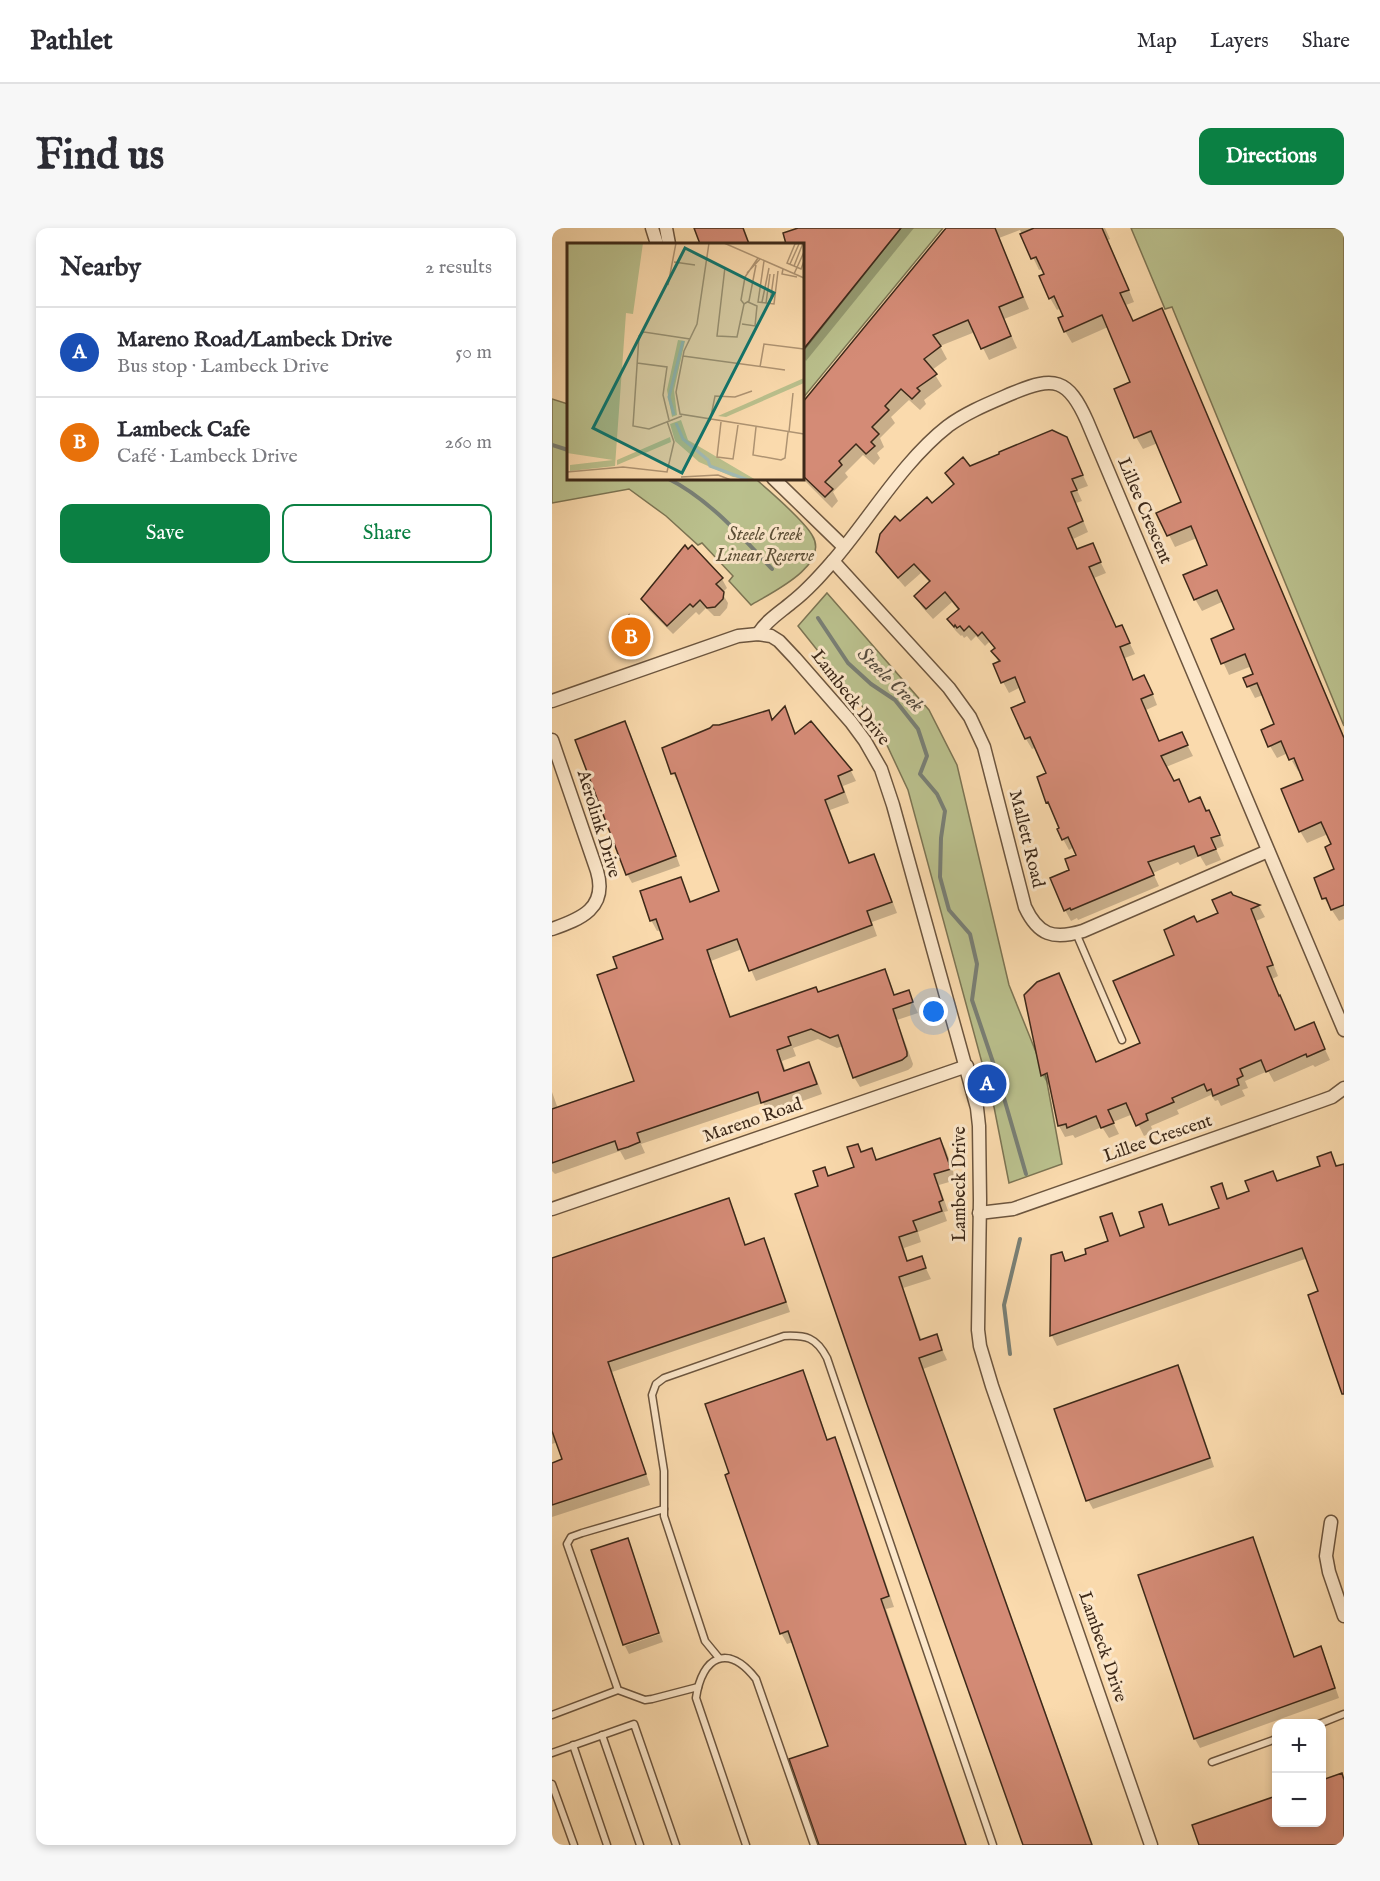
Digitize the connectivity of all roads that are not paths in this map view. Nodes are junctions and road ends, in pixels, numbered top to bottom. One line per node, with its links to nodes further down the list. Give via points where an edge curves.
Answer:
1 (652, 228): 3 (street)
2 (666, 228): 4 (street)
3 (657, 243)
4 (669, 243)
5 (775, 480): 6 (street)
6 (844, 547): 7 (street, Lillee Crescent); 11 (street, Lillee Crescent, via 920,452 948,426 979,407 1036,384 1061,385 1069,390 1087,421)
7 (833, 561): 8 (street, Lillee Crescent, via 793,603 766,622); 13 (street, Mallett Road, via 949,688 976,727 1024,907 1031,920 1054,936)
8 (758, 634): 9 (street, via 738,636); 16 (street, Lambeck Drive, via 779,641 795,658 851,722 881,769)
9 (552, 701)
10 (552, 740): 12 (street, Aerolink Drive, via 600,888 587,914)
11 (1268, 851): 13 (street, Mallett Road); 14 (street, Lillee Crescent)
12 (552, 929)
13 (1076, 933): 15 (lane)
14 (1344, 1030)
15 (1122, 1040)
16 (967, 1066): 18 (street, Mareno Road); 19 (street, Lambeck Drive, via 980,1126)
17 (1344, 1088): 19 (street, Lillee Crescent, via 1321,1101 1013,1209)
18 (552, 1209)
19 (979, 1213): 42 (street, Lambeck Drive, via 980,1346)
20 (664, 1509): 23 (lane, via 705,1641); 25 (lane, via 571,1537 567,1545); 41 (lane, via 664,1471 652,1395 656,1384 784,1336 802,1335 822,1348)
21 (1331, 1522): 22 (street, via 1326,1556)
22 (1344, 1616)
23 (719, 1658): 24 (lane, via 711,1662); 40 (lane, via 731,1658 748,1668 756,1679)
24 (698, 1687): 25 (lane, via 645,1700); 39 (lane, via 696,1698 701,1716)
25 (618, 1690): 27 (lane)
26 (1344, 1714): 28 (lane)
27 (552, 1715)
28 (1326, 1721)
29 (602, 1736): 31 (lane); 37 (lane); 38 (lane, via 634,1724)
30 (1272, 1740): 33 (lane)
31 (573, 1745): 32 (lane); 36 (lane)
32 (552, 1753)
33 (1212, 1762)
34 (552, 1784): 35 (lane)
35 (574, 1845)
36 (607, 1845)
37 (640, 1845)
38 (676, 1845)
39 (746, 1845)
40 (814, 1845)
41 (993, 1845)
42 (1151, 1845)

